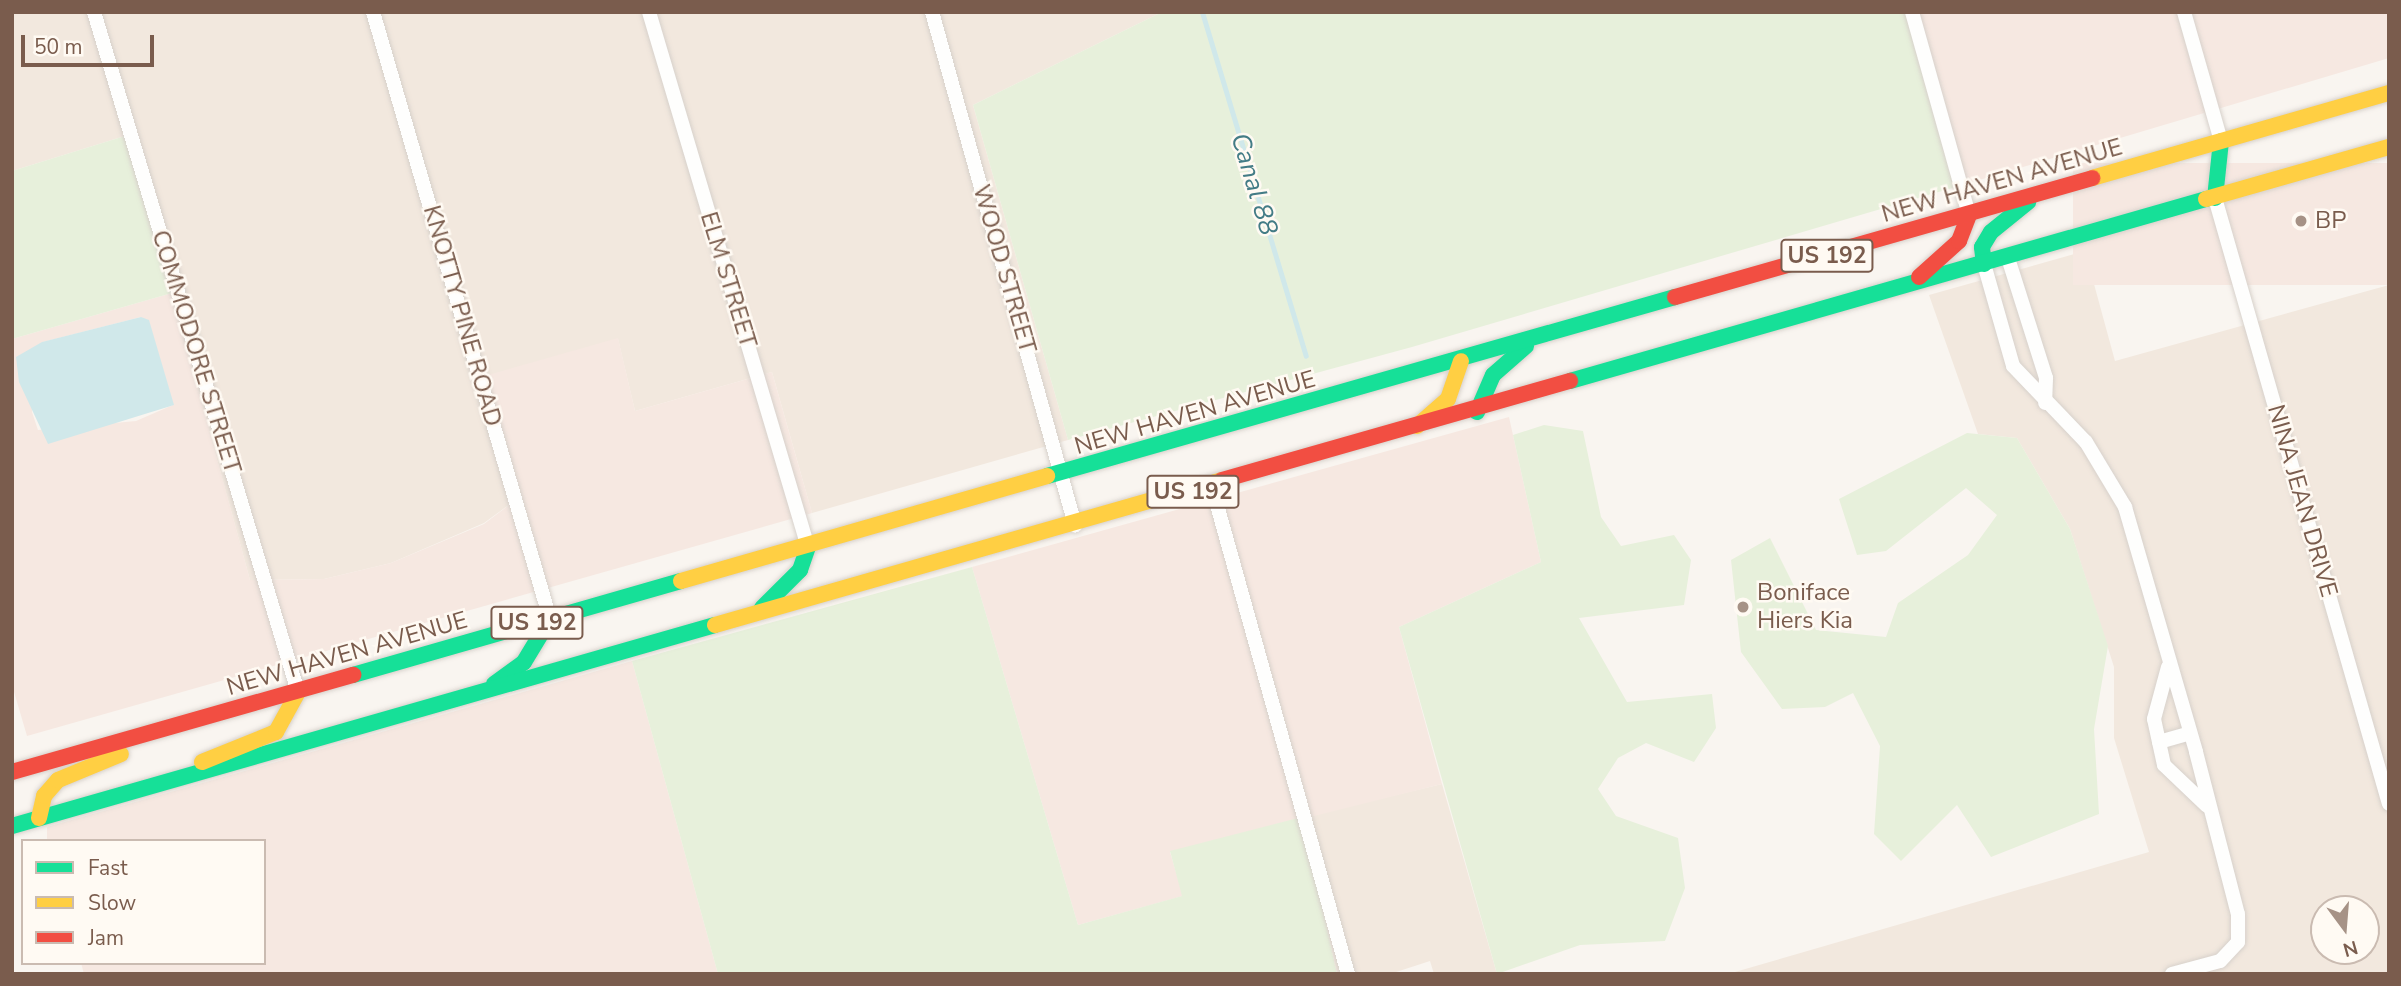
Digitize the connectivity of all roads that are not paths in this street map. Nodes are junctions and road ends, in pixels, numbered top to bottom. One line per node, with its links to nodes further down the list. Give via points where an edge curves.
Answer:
1 (94, 12): 28 (street, COMMODORE STREET)
2 (373, 12): 26 (street, KNOTTY PINE ROAD)
3 (649, 12): 24 (street, ELM STREET)
4 (932, 12): 21 (street, WOOD STREET)
5 (1912, 12): 12 (street)
6 (2184, 12): 8 (street)
7 (2389, 93): 8 (main road, NEW HAVEN AVENUE / US 192)
8 (2221, 141): 10 (main road, NEW HAVEN AVENUE / US 192); 11 (main road)
9 (2389, 147): 11 (main road, US 192)
10 (2036, 196): 12 (main road, NEW HAVEN AVENUE / US 192); 14 (main road, via 1991,232 1982,247)
11 (2215, 198): 13 (main road, US 192); 35 (street, NINA JEAN DRIVE)
12 (1969, 215): 15 (main road, via 1945,257); 16 (main road, NEW HAVEN AVENUE / US 192)
13 (2008, 258): 14 (main road, US 192); 18 (street, via 2046,378)
14 (1984, 264): 15 (main road, US 192); 18 (street, via 2013,366)
15 (1908, 286): 19 (main road, US 192)
16 (1531, 342): 17 (main road, NEW HAVEN AVENUE / US 192); 19 (main road, via 1493,375)
17 (1461, 361): 20 (main road, via 1460,379 1448,399); 21 (main road, NEW HAVEN AVENUE / US 192)
18 (2045, 402): 27 (street, via 2087,442 2125,508)
19 (1477, 412): 20 (main road, US 192)
20 (1412, 430): 22 (main road, US 192)
21 (1062, 475): 23 (street, WOOD STREET); 24 (main road, NEW HAVEN AVENUE / US 192)
22 (1212, 487): 23 (main road, US 192); 39 (street)
23 (1075, 525): 25 (main road, US 192)
24 (808, 547): 25 (main road, via 785,590); 26 (main road, NEW HAVEN AVENUE / US 192)
25 (751, 617): 29 (main road, US 192)
26 (550, 620): 28 (main road, NEW HAVEN AVENUE / US 192); 29 (main road, via 524,662)
27 (2169, 666): 31 (street); 32 (street, via 2154,719)
28 (298, 692): 30 (main road, NEW HAVEN AVENUE / US 192); 34 (main road, via 275,732 212,755)
29 (480, 694): 34 (main road, US 192)
30 (208, 717): 33 (main road, NEW HAVEN AVENUE / US 192); 37 (main road, via 58,780 44,796)
31 (2190, 733): 32 (street); 36 (street)
32 (2159, 742): 36 (street, via 2164,765)
33 (12, 772)
34 (183, 777): 37 (main road, US 192)
35 (2389, 804)
36 (2207, 806): 40 (street, via 2238,914 2238,942 2220,961)
37 (39, 818): 38 (main road, US 192)
38 (12, 826)
39 (1348, 974)
40 (2172, 974)

